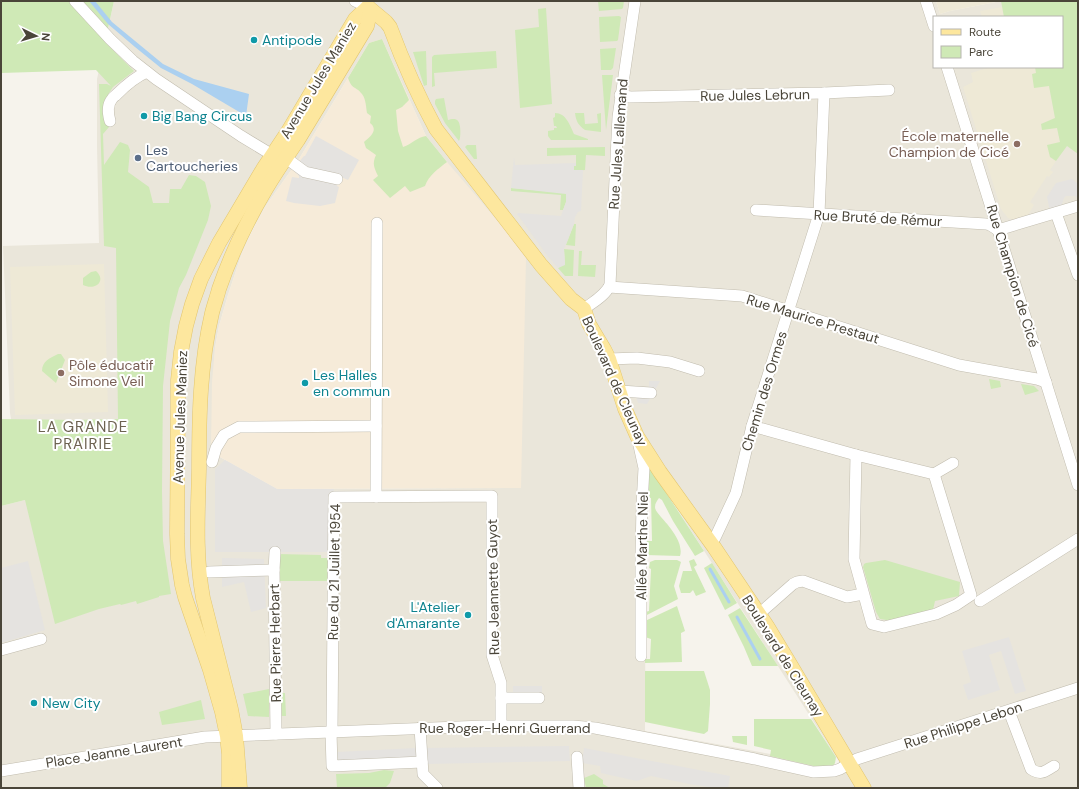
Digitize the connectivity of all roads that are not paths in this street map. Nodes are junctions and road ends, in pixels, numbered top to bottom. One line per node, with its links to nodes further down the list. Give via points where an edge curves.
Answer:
1 (75, 1): 7 (street, via 110,39)
2 (634, 1): 10 (street, Rue Jules Lallemand)
3 (926, 1): 5 (street)
4 (364, 3): 12 (main road, Avenue Jules Maniez, via 287,134); 22 (main road, Boulevard de Cleunay, via 390,27 436,129 541,265 571,299)
5 (933, 23)
6 (947, 68): 19 (street, Rue Champion de Cicé)
7 (147, 72): 11 (street, via 132,80 111,100 108,114); 12 (street, via 241,136)
8 (889, 90): 9 (street, Rue Jules Lebrun)
9 (824, 93): 10 (street, Rue Jules Lebrun, via 630,97); 17 (street, Chemin des Ormes)
10 (620, 95): 21 (street, Rue Jules Lallemand)
11 (110, 121)
12 (280, 158): 13 (street, via 304,172); 32 (main road, Avenue Jules Maniez, via 227,266 212,311 201,383); 58 (main road, Avenue Jules Maniez, via 263,169 201,279 186,326 179,366 179,566 185,597)
13 (337, 179)
14 (1078, 206): 16 (street)
15 (756, 210): 17 (street, Rue Bruté de Rémur)
16 (1056, 213): 19 (street); 20 (street)
17 (819, 214): 19 (street, Rue Bruté de Rémur, via 986,224); 23 (street, Chemin des Ormes)
18 (377, 223): 29 (street)
19 (998, 230): 26 (street, Rue Champion de Cicé)
20 (1078, 275)
21 (609, 287): 22 (street, via 598,299); 23 (street, Rue Maurice Prestaut, via 742,296)
22 (584, 308): 24 (main road, Boulevard de Cleunay, via 589,324)
23 (788, 311): 26 (street, Rue Maurice Prestaut, via 959,365); 30 (street, Chemin des Ormes)
24 (609, 359): 25 (street, via 637,358 670,362); 27 (main road, Boulevard de Cleunay)
25 (699, 371)
26 (1046, 382): 36 (street, Rue Champion de Cicé)
27 (620, 391): 28 (street); 31 (main road, Boulevard de Cleunay)
28 (651, 393)
29 (376, 426): 32 (street, via 239,427 224,435 216,448); 37 (street)
30 (752, 426): 33 (street); 40 (street, Chemin des Ormes, via 736,492)
31 (637, 436): 40 (main road, Boulevard de Cleunay); 49 (street, Allée Marthe Niel, via 644,468)
32 (207, 455): 58 (main road, Avenue Jules Maniez, via 198,546 200,580 231,710)
33 (856, 455): 35 (street); 44 (street, via 854,559)
34 (953, 463): 35 (street)
35 (934, 474): 44 (street, via 971,595 936,614 884,627 872,624)
36 (1078, 485)
37 (376, 496): 38 (street, Rue du 21 Juillet 1954); 56 (street, Rue du 21 Juillet 1954, via 334,497)
38 (492, 496): 51 (street, Rue Jeannette Guyot, via 492,655 501,683)
39 (1078, 539): 45 (street)
40 (710, 542): 46 (main road, Boulevard de Cleunay)
41 (275, 552): 42 (street, Rue Pierre Herbart)
42 (274, 570): 43 (street); 57 (street, Rue Pierre Herbart)
43 (209, 572)
44 (864, 594): 46 (street, via 847,597 803,581 797,582)
45 (980, 601)
46 (759, 614): 61 (main road, Boulevard de Cleunay)
47 (41, 639): 48 (street)
48 (1, 650)
49 (641, 656)
50 (1078, 688): 53 (street, Rue Philippe Lebon)
51 (501, 698): 52 (street); 54 (street, Rue Jeannette Guyot)
52 (539, 698)
53 (1009, 711): 61 (street, Rue Philippe Lebon, via 857,759); 62 (street, via 1031,769 1042,773)
54 (501, 726): 55 (street, Rue Roger-Henri Guerrand); 61 (street, Rue Roger-Henri Guerrand, via 595,728 813,772 840,770)
55 (420, 728): 56 (street, Rue Roger-Henri Guerrand); 60 (street)
56 (332, 732): 57 (street, Rue Roger-Henri Guerrand); 60 (street, via 332,766)
57 (276, 734): 58 (street, Rue Roger-Henri Guerrand)
58 (231, 736): 63 (street, Place Jeanne Laurent, via 205,737); 64 (main road, Avenue Jules Maniez); 65 (main road, Avenue Jules Maniez)
59 (577, 757): 67 (street)
60 (422, 762): 66 (street, via 423,774)
61 (849, 764): 68 (main road, Boulevard de Cleunay)
62 (1054, 766)
63 (1, 771)
64 (229, 788)
65 (240, 788)
66 (437, 788)
67 (579, 788)
68 (864, 788)

